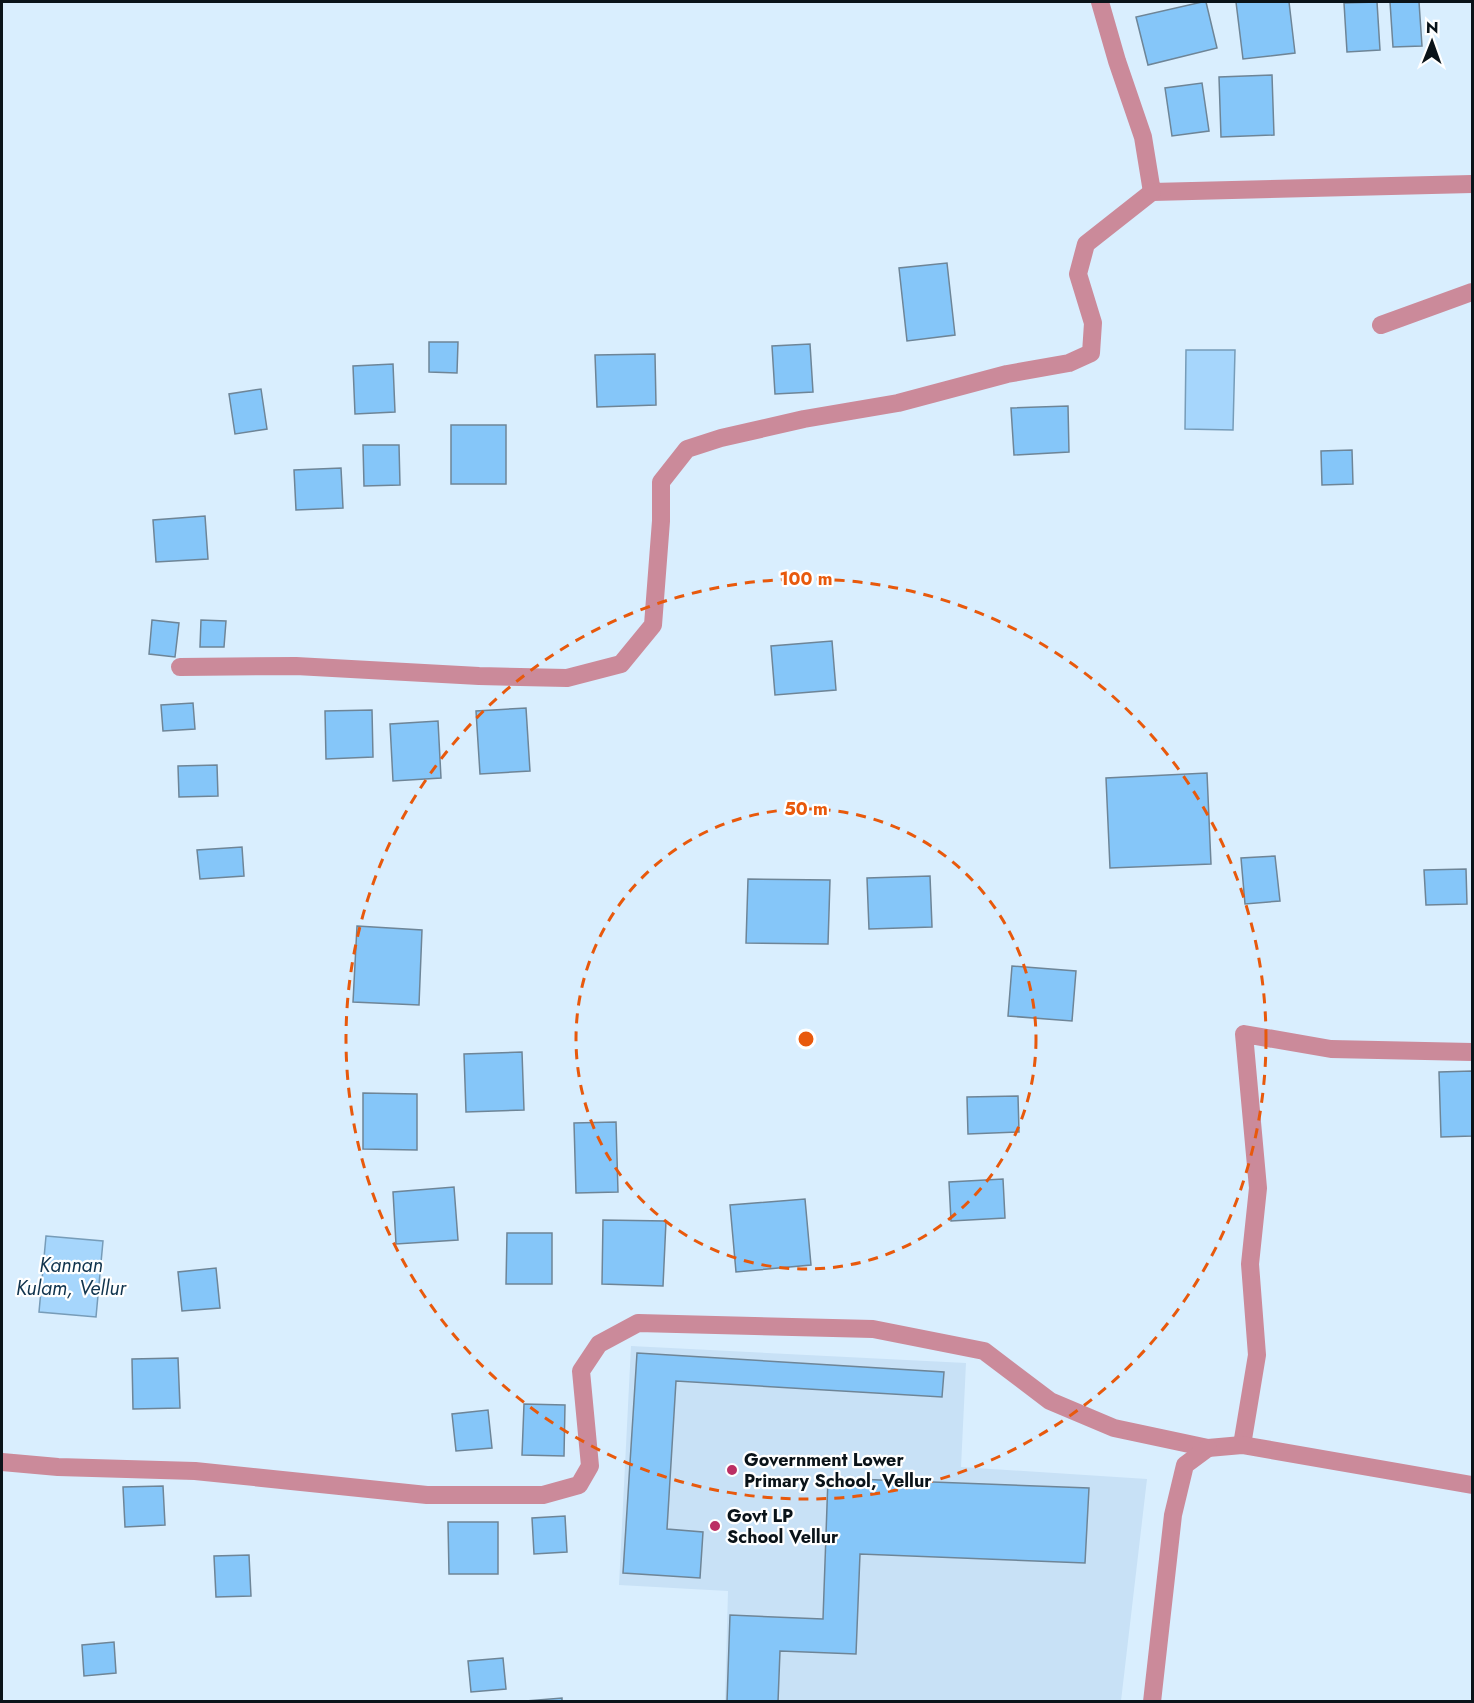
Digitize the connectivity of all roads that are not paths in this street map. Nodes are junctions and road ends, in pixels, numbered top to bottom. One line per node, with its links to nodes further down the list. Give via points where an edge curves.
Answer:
1 (1100, 2): 3 (street, via 1143,137)
2 (1473, 184): 3 (street)
3 (1152, 192): 6 (street, via 1086,244 1078,274 1093,323 1091,353 1069,363 1007,374 898,403 804,419 687,449 661,482 653,625 621,664 567,678 296,666)
4 (1473, 292): 5 (street)
5 (1381, 325)
6 (180, 667)
7 (1473, 1052): 8 (street, via 1331,1049 1244,1035 1257,1188 1250,1264 1257,1355)
8 (1242, 1445): 9 (street); 11 (street)
9 (1208, 1448): 10 (street, via 1114,1428 1050,1401 984,1351 873,1329 638,1323 599,1344 581,1371 590,1466 579,1485 543,1495 427,1495 195,1471); 12 (street, via 1185,1465 1173,1515)
10 (2, 1462)
11 (1473, 1485)
12 (1152, 1701)

